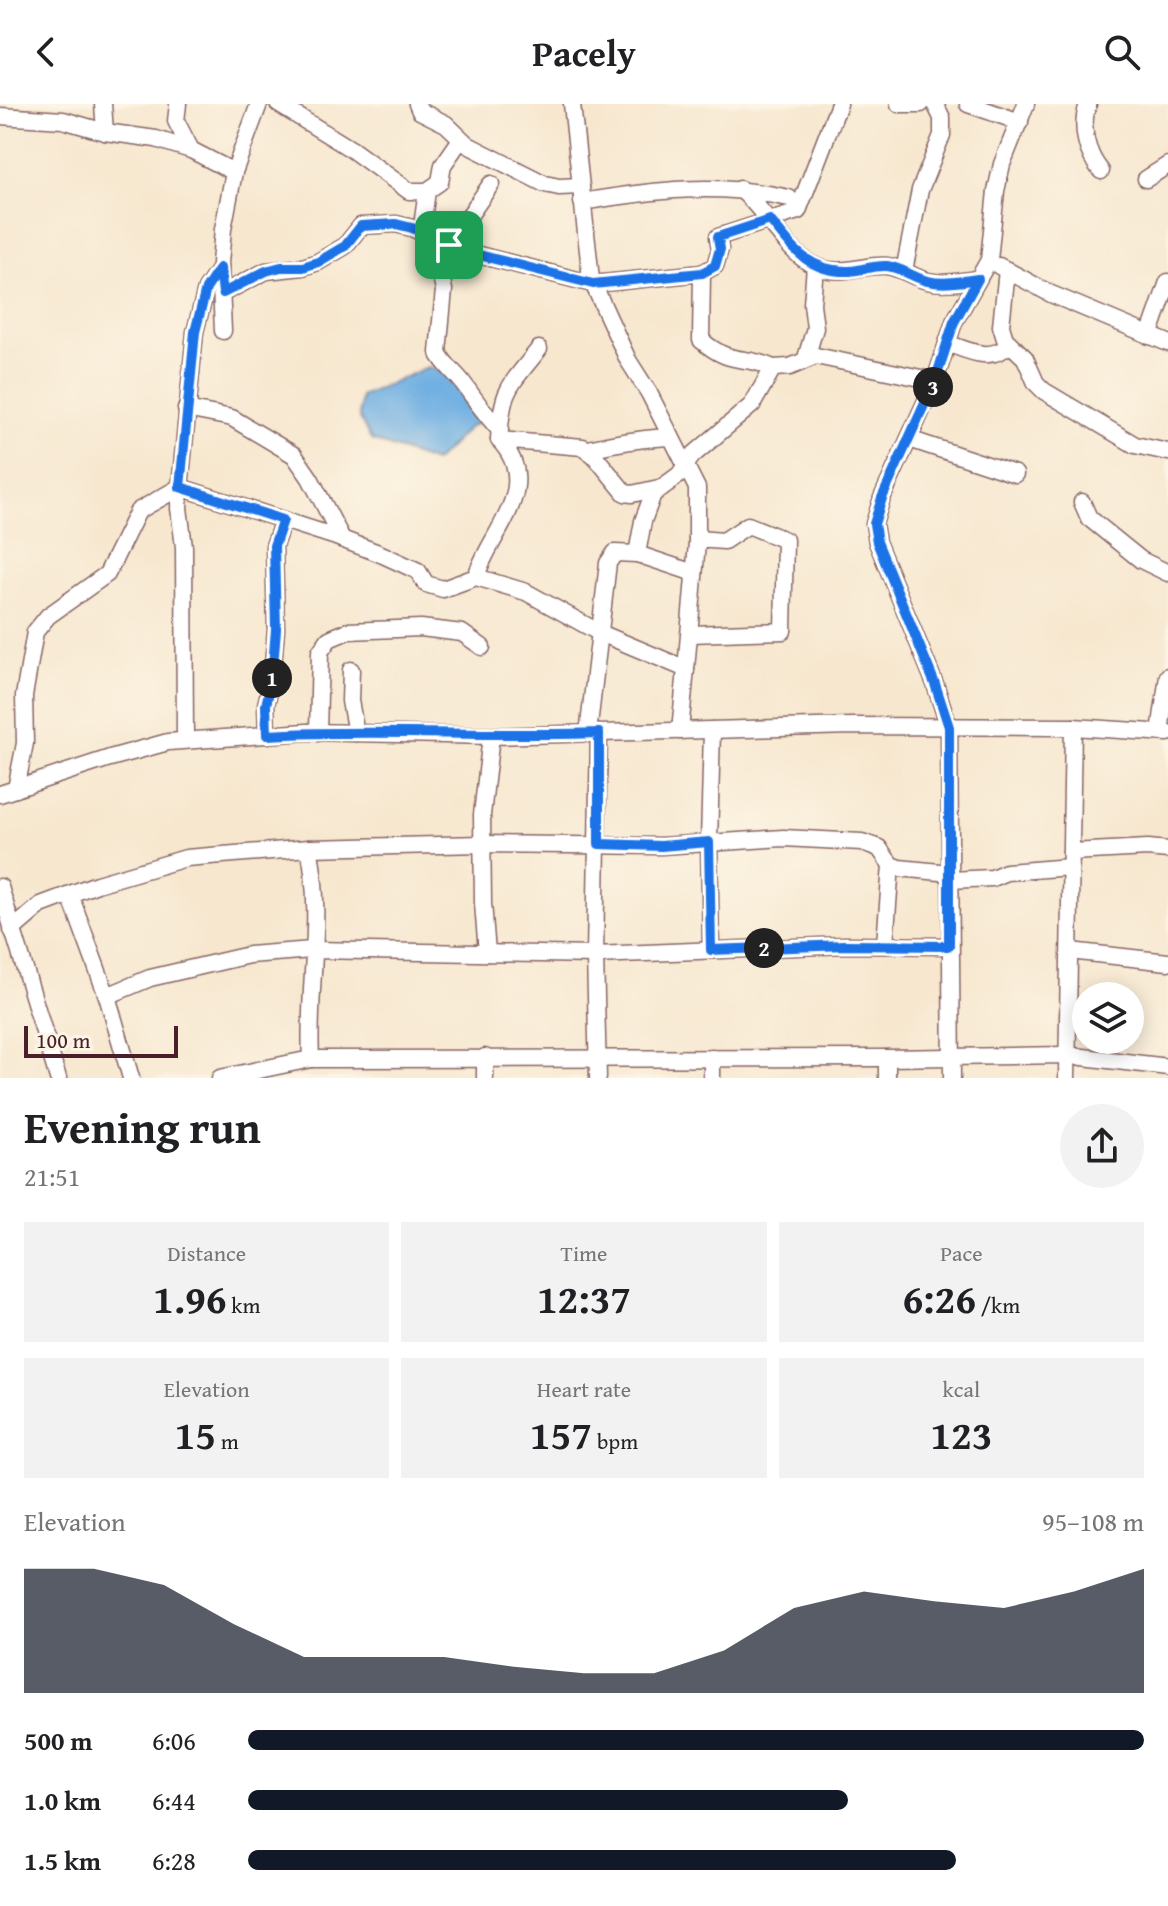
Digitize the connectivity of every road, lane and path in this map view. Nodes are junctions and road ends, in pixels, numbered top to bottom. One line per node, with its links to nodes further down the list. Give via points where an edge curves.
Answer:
1 (103, 104): 16 (street)
2 (259, 104): 22 (street)
3 (278, 104): 26 (street, via 409,191)
4 (417, 104): 18 (street)
5 (572, 104): 27 (street)
6 (839, 104): 29 (street, via 798,211)
7 (899, 104): 8 (street)
8 (921, 104)
9 (935, 104): 36 (street, via 942,135 920,190)
10 (968, 104): 15 (street)
11 (1026, 104): 15 (street)
12 (1088, 104): 21 (street, via 1088,148)
13 (177, 112): 17 (street); 19 (street)
14 (0, 116): 16 (street, via 63,120)
15 (1020, 122): 32 (street, via 1002,164)
16 (105, 132): 17 (street)
17 (156, 139): 19 (street)
18 (461, 139): 26 (street, via 443,165 440,182); 27 (street, via 545,184)
19 (191, 150): 22 (street)
20 (1168, 165): 23 (street)
21 (1101, 171)
22 (234, 172): 34 (street)
23 (1146, 179)
24 (491, 184): 31 (street)
25 (740, 189): 27 (street); 28 (street); 29 (street)
26 (427, 191): 30 (street)
27 (581, 194): 40 (street)
28 (789, 198)
29 (770, 220): 33 (street); 37 (street, via 718,237 715,266)
30 (424, 235): 31 (street); 41 (street, via 396,224 361,226 345,246 318,262 266,271); 52 (street, via 435,249 444,290 438,352)
31 (449, 245): 40 (street)
32 (989, 260): 35 (street); 38 (street)
33 (815, 266): 36 (street); 48 (street, via 815,328)
34 (220, 268): 41 (street); 51 (street, via 206,289 195,332)
35 (1007, 270): 43 (street); 46 (street, via 1001,326)
36 (904, 271): 38 (street, via 929,282)
37 (702, 273): 40 (street); 49 (street, via 701,340 731,360)
38 (978, 279): 44 (street)
39 (1168, 282): 43 (street)
40 (593, 284): 53 (street)
41 (223, 293): 42 (street)
42 (223, 331)
43 (1149, 336): 45 (street)
44 (947, 343): 46 (street, via 993,355); 50 (street)
45 (1168, 343)
46 (1010, 344): 56 (street, via 1044,391 1135,445)
47 (539, 349): 52 (street, via 507,388)
48 (806, 358): 49 (street); 50 (street)
49 (773, 368): 57 (street, via 752,405)
50 (935, 381): 54 (street)
51 (186, 409): 59 (street); 63 (street, via 232,418 294,455)
52 (500, 435): 55 (street); 68 (street, via 516,478 515,492)
53 (671, 437): 55 (street); 57 (street)
54 (909, 439): 58 (street); 75 (street, via 874,524)
55 (588, 449): 60 (street, via 625,493)
56 (1168, 452)
57 (685, 465): 60 (street); 64 (street, via 697,488)
58 (1015, 474)
59 (180, 487): 62 (street); 85 (street); 86 (street, via 138,511 107,574 48,616 35,632 24,696 25,743)
60 (660, 488): 65 (street, via 647,506)
61 (1082, 502): 67 (street, via 1089,518 1141,560)
62 (283, 520): 63 (street); 83 (street, via 274,546 276,629)
63 (342, 539): 68 (street, via 418,571 426,584 443,589)
64 (697, 539): 66 (street); 70 (street, via 724,541 748,525 785,540 783,631)
65 (637, 554): 66 (street); 69 (street, via 615,553 608,563)
66 (694, 573): 70 (street)
67 (1168, 573)
68 (476, 577): 69 (street, via 526,592)
69 (598, 632): 72 (street); 81 (street)
70 (690, 634): 72 (street)
71 (482, 647): 79 (street, via 462,633 421,628 348,631 329,639 320,652)
72 (686, 669): 78 (street)
73 (351, 670): 80 (street)
74 (1168, 676): 82 (street)
75 (949, 727): 76 (street); 77 (street); 94 (street)
76 (1073, 727): 82 (street); 92 (street)
77 (712, 730): 78 (street); 87 (street)
78 (680, 731): 81 (street)
79 (318, 733): 80 (street); 83 (street)
80 (356, 733): 84 (street)
81 (593, 733): 84 (street); 89 (street)
82 (1164, 733)
83 (267, 735): 85 (street)
84 (491, 736): 88 (street)
85 (185, 739): 86 (street)
86 (8, 792)
87 (709, 842): 89 (street); 93 (street, via 862,842 879,848); 101 (street)
88 (483, 844): 89 (street); 90 (street); 103 (street)
89 (599, 844): 104 (street)
90 (309, 848): 96 (street, via 186,858); 100 (street, via 315,877)
91 (1168, 850): 92 (street, via 1126,849)
92 (1070, 860): 94 (street, via 992,878); 102 (street)
93 (891, 865): 94 (street); 98 (street)
94 (950, 876): 99 (street)
95 (0, 887): 97 (street)
96 (70, 895): 97 (street, via 41,905); 106 (street)
97 (12, 930): 115 (street)
98 (885, 944): 99 (street); 101 (street)
99 (949, 946): 110 (street)
100 (312, 950): 103 (street); 106 (street, via 234,958 150,978); 113 (street)
101 (711, 950): 104 (street)
102 (1070, 951): 105 (street); 107 (street)
103 (487, 953): 104 (street)
104 (595, 955): 109 (street)
105 (1168, 962)
106 (107, 996): 116 (street)
107 (1066, 1055): 110 (street); 114 (street); 123 (street)
108 (485, 1057): 109 (street); 113 (street); 118 (street)
109 (598, 1057): 111 (street); 119 (street)
110 (952, 1057): 112 (street); 122 (street)
111 (712, 1058): 112 (street); 120 (street)
112 (887, 1058): 121 (street)
113 (311, 1059): 117 (street)
114 (1168, 1067)
115 (58, 1078)
116 (131, 1078)
117 (220, 1078)
118 (485, 1078)
119 (598, 1078)
120 (712, 1078)
121 (887, 1078)
122 (952, 1078)
123 (1067, 1078)

